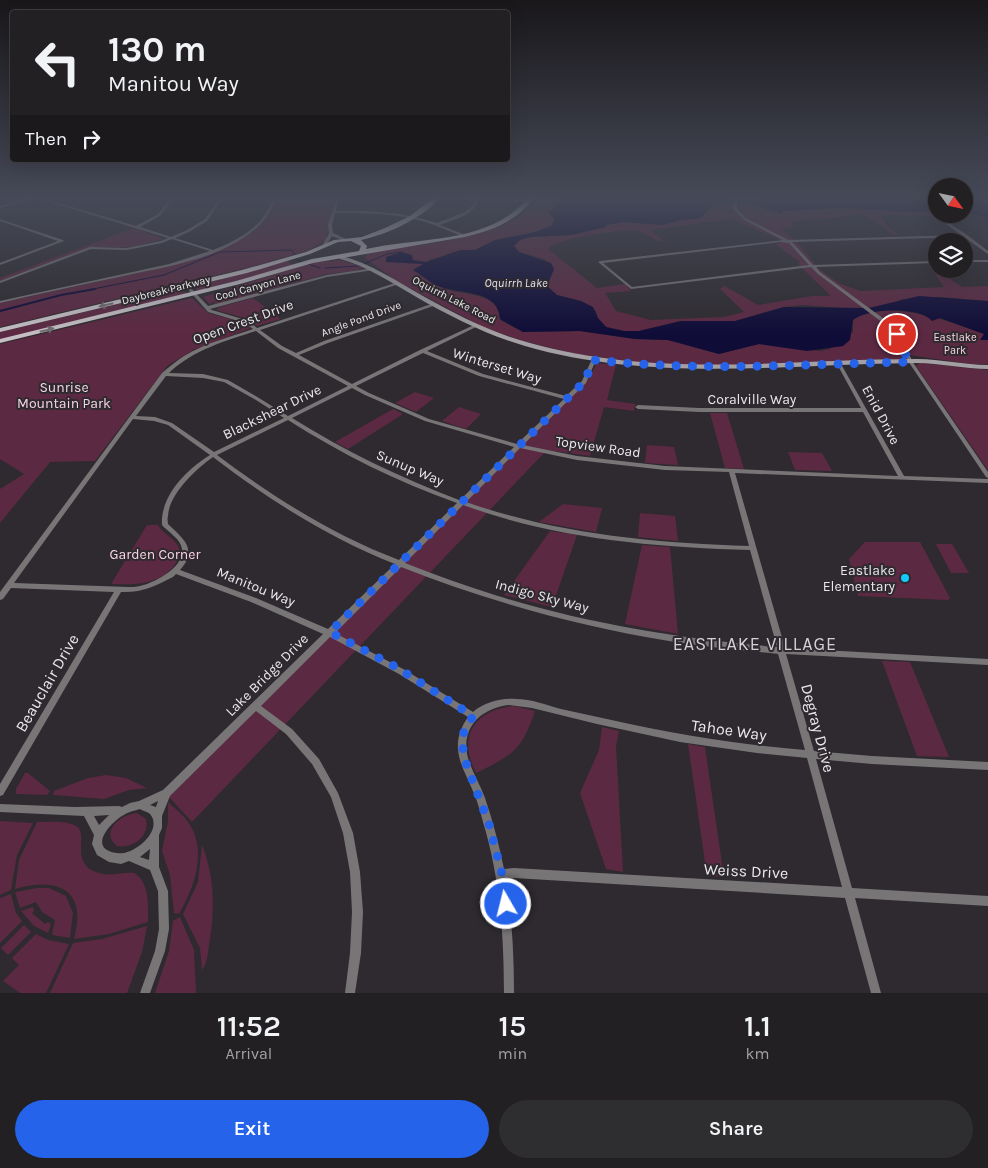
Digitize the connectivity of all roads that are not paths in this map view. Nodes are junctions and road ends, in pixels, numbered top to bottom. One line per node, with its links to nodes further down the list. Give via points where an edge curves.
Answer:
1 (58, 242): 21 (street)
2 (155, 242): 24 (street, via 133,248 89,249)
3 (185, 242): 13 (street)
4 (228, 242): 13 (street)
5 (325, 242): 12 (street)
6 (337, 242): 12 (main road, Daybreak Parkway)
7 (359, 242): 14 (main road, via 364,248)
8 (431, 242): 14 (main road)
9 (776, 242): 22 (street, via 600,262 631,288)
10 (789, 242): 22 (street)
11 (974, 242): 15 (street)
12 (322, 246): 16 (main road, via 321,254); 26 (main road, Daybreak Parkway, via 286,260)
13 (211, 250): 28 (street, via 162,266)
14 (361, 252): 16 (main road, Daybreak Parkway); 19 (street)
15 (988, 253)
16 (339, 258): 19 (street, Oquirrh Lake Road); 27 (main road, Daybreak Parkway, via 318,259)
17 (973, 261): 18 (street)
18 (988, 261)
19 (362, 262): 23 (street, Oquirrh Lake Road)
20 (928, 262): 22 (street)
21 (0, 264)
22 (811, 266): 38 (street, via 888,322)
23 (372, 268): 25 (street, Oquirrh Lake Road); 30 (street, Cool Canyon Lane, via 327,276)
24 (0, 282)
25 (398, 284): 29 (street, Oquirrh Lake Road); 32 (street, Open Crest Drive)
26 (187, 286): 27 (street, Topview Road); 33 (main road, Daybreak Parkway, one-way to 33)
27 (194, 295): 30 (street, Topview Road); 34 (main road, Daybreak Parkway, one-way to 27)
28 (0, 302)
29 (434, 304): 31 (street, Oquirrh Lake Road); 36 (street, Angle Pond Drive)
30 (207, 308): 32 (street, Topview Road, via 244,320)
31 (474, 326): 35 (street, Blackshear Drive); 37 (street, Oquirrh Lake Road, via 529,346)
32 (257, 329): 36 (street, Topview Road); 41 (street, Open Crest Drive, via 202,348)
33 (0, 330)
34 (0, 341)
35 (422, 351): 42 (street, Blackshear Drive); 43 (street, Winterset Way, via 489,378)
36 (296, 355): 42 (street, Topview Road)
37 (594, 360): 39 (street, Oquirrh Lake Road, via 688,368); 43 (street, Lake Bridge Drive, via 584,382)
38 (910, 362): 39 (street, Oquirrh Lake Road); 40 (street, Oquirrh Lake Road); 51 (street)
39 (839, 364): 45 (street, Enid Drive)
40 (988, 367)
41 (164, 374): 46 (street, Open Crest Drive); 47 (street, Sunup Way, via 221,379)
42 (352, 386): 47 (street, Blackshear Drive); 48 (street, Topview Road, via 427,420)
43 (567, 398): 48 (street, Lake Bridge Drive)
44 (638, 407): 45 (street, Coralville Way)
45 (865, 410): 52 (street, Enid Drive)
46 (132, 417): 49 (street, Indigo Sky Way, via 170,424); 58 (street, Open Crest Drive)
47 (286, 418): 49 (street, Blackshear Drive); 54 (street, Sunup Way, via 364,461)
48 (518, 446): 50 (street, Topview Road, via 626,465); 54 (street, Lake Bridge Drive)
49 (213, 455): 56 (street, Indigo Sky Way, via 312,520); 57 (street, Blackshear Drive, via 187,475 164,512 164,525 185,547 185,558)
50 (732, 471): 52 (street, Topview Road); 55 (street, Degray Drive)
51 (988, 476)
52 (902, 478): 53 (street, Topview Road)
53 (988, 481)
54 (462, 502): 55 (street, Sunup Way, via 514,520 581,533 672,544); 56 (street, Lake Bridge Drive)
55 (753, 548): 62 (street, Degray Drive)
56 (400, 563): 61 (street, Lake Bridge Drive); 62 (street, Indigo Sky Way, via 494,596 586,621 686,640)
57 (175, 571): 59 (street, via 150,586); 61 (street, Manitou Way, via 258,600)
58 (9, 584): 59 (street); 60 (street, Open Crest Drive)
59 (119, 590): 68 (street, Beauclair Drive)
60 (0, 596)
61 (330, 632): 64 (street, Lake Bridge Drive); 65 (street, Manitou Way, via 396,667)
62 (782, 651): 63 (street, Indigo Sky Way); 66 (street, Degray Drive)
63 (988, 662)
64 (255, 706): 69 (street, Lake Bridge Drive); 83 (street, via 282,724 314,759 338,800 347,826 355,861 359,905 357,956)
65 (473, 716): 66 (street, Tahoe Way, via 492,705 523,703 681,738); 79 (street, via 463,734 463,755 489,824)
66 (810, 756): 67 (street, Tahoe Way); 80 (street, Degray Drive)
67 (988, 766)
68 (0, 792)
69 (166, 793): 70 (street, Lake Bridge Drive); 74 (street, Lake Bridge Drive)
70 (140, 805): 72 (street); 74 (street, via 151,808)
71 (0, 808): 73 (street)
72 (120, 810): 73 (street); 75 (street, via 105,824)
73 (88, 814): 75 (street)
74 (157, 816): 76 (street)
75 (100, 835): 77 (street, via 99,846 105,855 116,859)
76 (155, 836): 77 (street, via 142,851); 78 (street)
77 (130, 857): 78 (street)
78 (154, 867): 82 (street, via 163,891 164,929)
79 (502, 874): 80 (street, Weiss Drive, via 514,872); 84 (street, via 509,932)
80 (848, 893): 81 (street, Weiss Drive); 85 (street, Degray Drive)
81 (988, 901)
82 (145, 993)
83 (350, 993)
84 (509, 993)
85 (876, 993)

